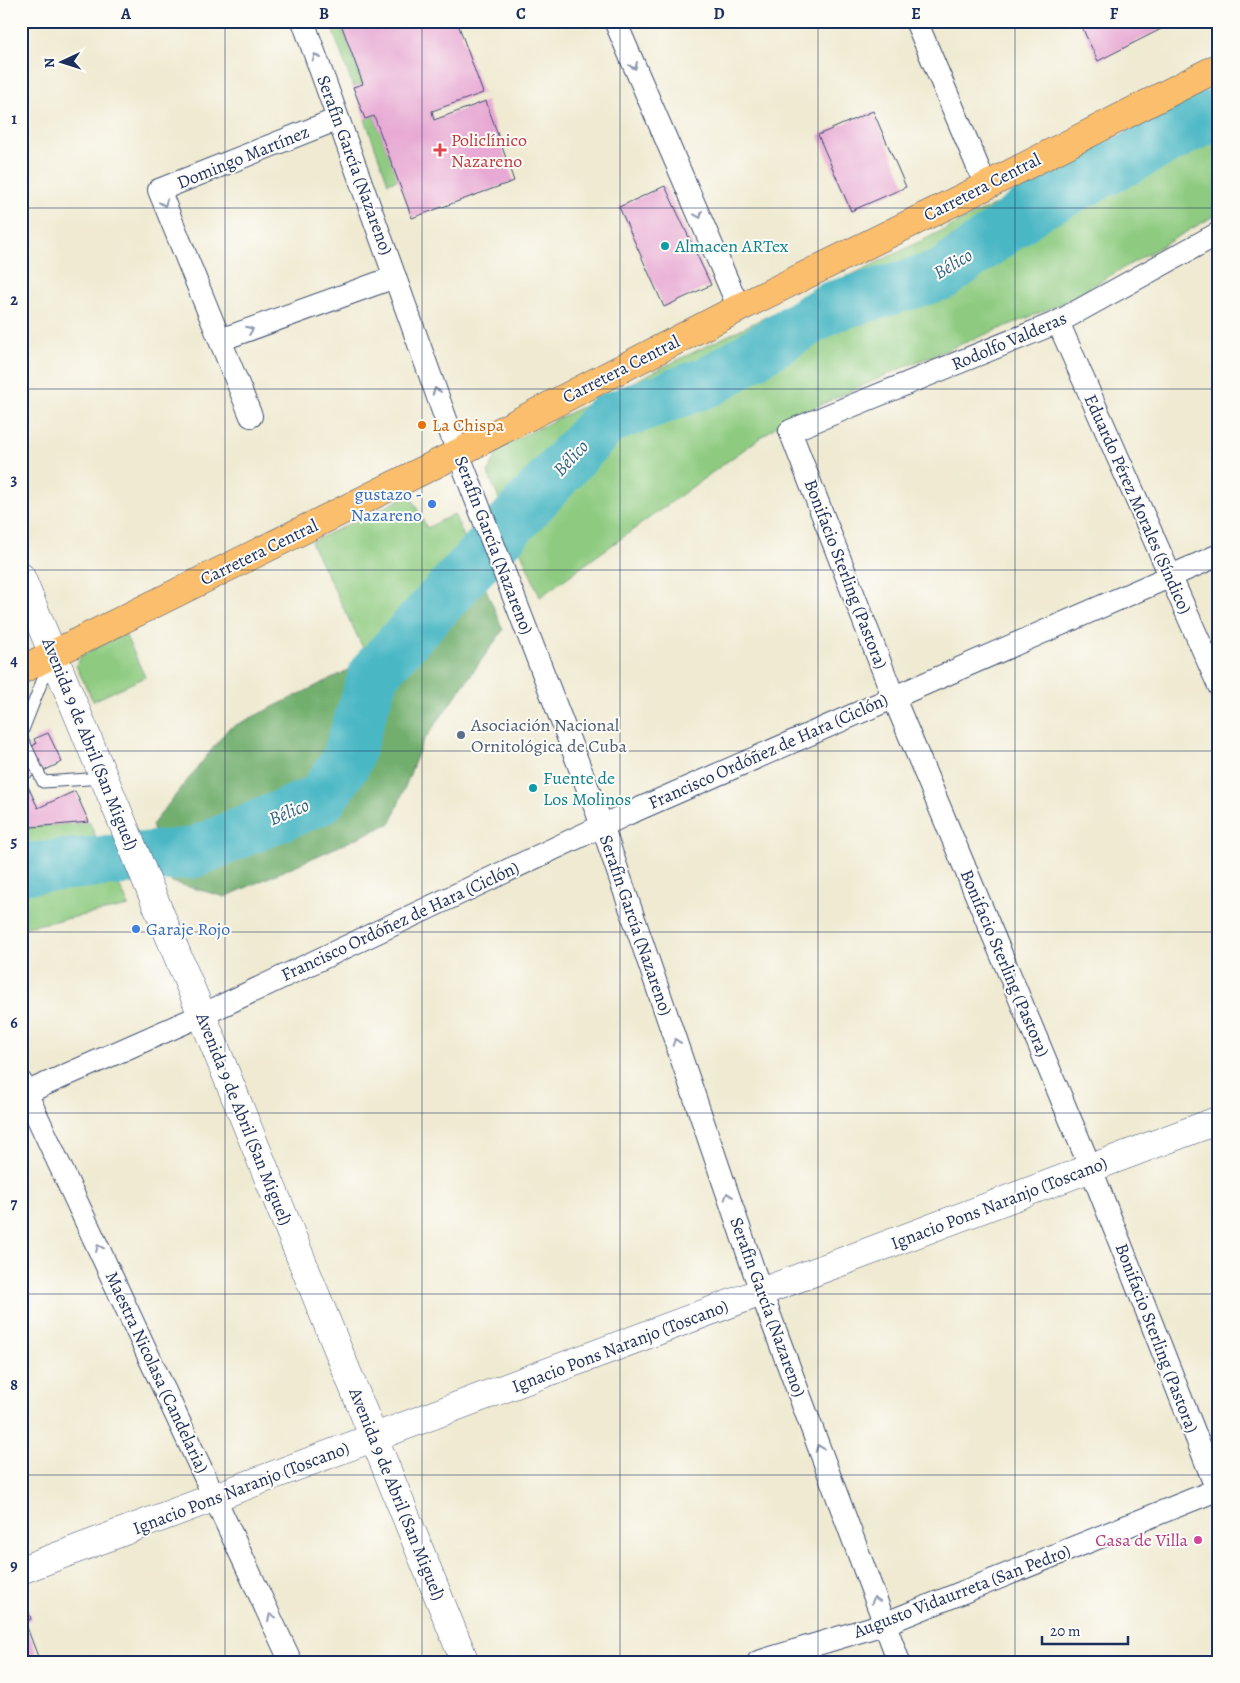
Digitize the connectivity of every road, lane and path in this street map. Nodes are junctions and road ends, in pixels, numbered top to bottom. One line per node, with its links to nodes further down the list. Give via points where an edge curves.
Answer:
1 (303, 21): 5 (street, Serafín García (Nazareno), one-way to 1)
2 (615, 21): 9 (street, one-way to 9)
3 (916, 21): 6 (street)
4 (1219, 67): 6 (main road, Carretera Central)
5 (338, 119): 8 (street, Serafín García (Nazareno)); 11 (street, Domingo Martínez, one-way to 11, via 159,190)
6 (986, 186): 9 (main road, Carretera Central)
7 (1219, 233): 10 (street, Rodolfo Valderas)
8 (395, 277): 11 (street, one-way to 8); 14 (street, Serafín García (Nazareno), one-way to 8)
9 (739, 308): 14 (main road, Carretera Central)
10 (1058, 322): 13 (street, Rodolfo Valderas); 16 (street, Eduardo Pérez Morales (Síndico))
11 (220, 340): 12 (street, Domingo Martínez)
12 (251, 416)
13 (790, 431): 21 (street, Bonifacio Sterling (Pastora))
14 (458, 453): 18 (main road, Carretera Central); 24 (street, Serafín García (Nazareno))
15 (1219, 555): 16 (street, Francisco Ordóñez de Hara (Ciclón))
16 (1170, 576): 20 (street, Eduardo Pérez Morales (Síndico)); 21 (street, Francisco Ordóñez de Hara (Ciclón))
17 (21, 577): 18 (street, Avenida 9 de Abril (San Miguel))
18 (53, 654): 19 (main road, Carretera Central); 22 (lane); 23 (street, Avenida 9 de Abril (San Miguel))
19 (21, 670)
20 (1219, 686)
21 (894, 696): 24 (street, Francisco Ordóñez de Hara (Ciclón)); 28 (street, Bonifacio Sterling (Pastora))
22 (21, 736): 23 (lane, via 43,782)
23 (104, 778): 25 (street, Avenida 9 de Abril (San Miguel))
24 (602, 825): 25 (street, Francisco Ordóñez de Hara (Ciclón)); 29 (street, Serafín García (Nazareno), one-way to 24)
25 (202, 1015): 26 (street, Francisco Ordóñez de Hara (Ciclón)); 30 (street, Avenida 9 de Abril (San Miguel))
26 (23, 1090): 32 (street, Maestra Nicolasa (Candelaria), one-way to 26)
27 (1219, 1120): 28 (street, Ignacio Pons Naranjo (Toscano))
28 (1091, 1169): 29 (street, Ignacio Pons Naranjo (Toscano)); 31 (street, Bonifacio Sterling (Pastora))
29 (761, 1292): 30 (street, Ignacio Pons Naranjo (Toscano)); 34 (street, Serafín García (Nazareno), one-way to 29)
30 (374, 1438): 32 (street, Ignacio Pons Naranjo (Toscano)); 36 (street, Avenida 9 de Abril (San Miguel))
31 (1218, 1491): 34 (street, Augusto Vidaurreta (San Pedro))
32 (216, 1497): 33 (street, Ignacio Pons Naranjo (Toscano)); 35 (street, Maestra Nicolasa (Candelaria), one-way to 32)
33 (21, 1570)
34 (884, 1624): 37 (street, Augusto Vidaurreta (San Pedro)); 38 (street, Serafín García (Nazareno))
35 (291, 1662)
36 (465, 1662)
37 (758, 1662)
38 (899, 1662)

